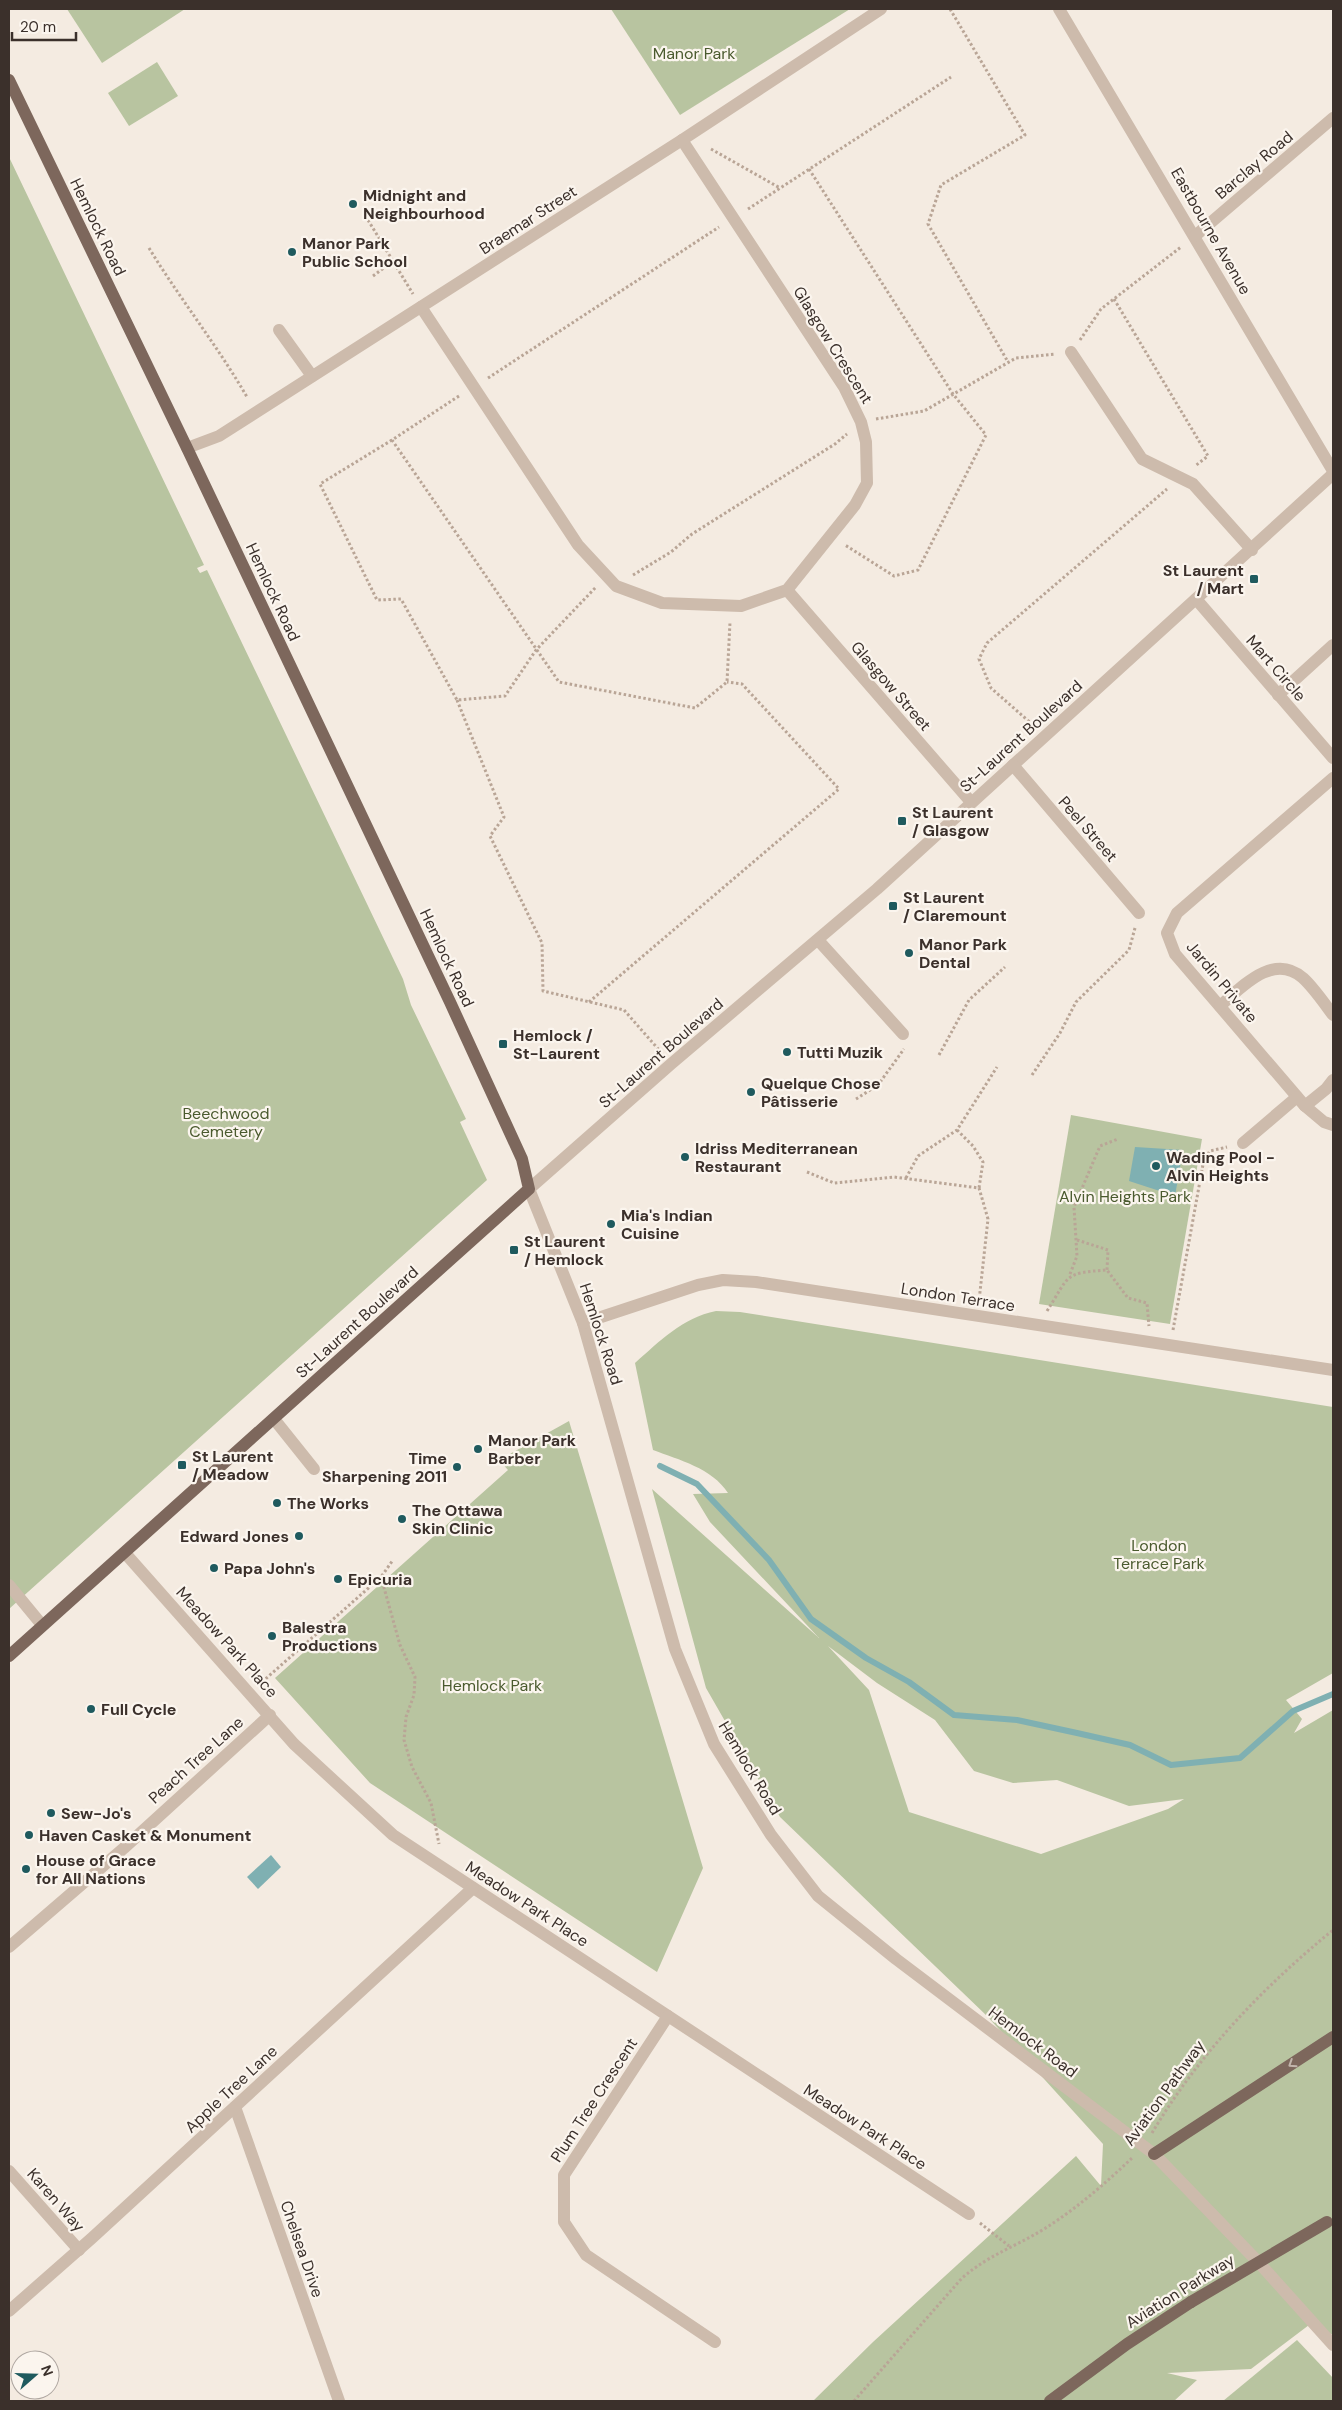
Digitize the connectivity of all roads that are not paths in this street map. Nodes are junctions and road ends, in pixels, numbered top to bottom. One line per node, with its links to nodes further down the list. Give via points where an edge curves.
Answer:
1 (881, 9): 5 (street, Braemar Street)
2 (1059, 9): 6 (street, Eastbourne Avenue)
3 (9, 80): 11 (main road, Hemlock Road)
4 (1333, 118): 6 (street, Barclay Road)
5 (682, 140): 7 (street, Braemar Street); 14 (street, Glasgow Crescent, via 844,386 862,422 867,483 855,505)
6 (1195, 236): 12 (street, Eastbourne Avenue)
7 (421, 307): 10 (street, Braemar Street); 14 (street, via 578,545 616,586 662,603 731,606 741,606)
8 (279, 330): 10 (street)
9 (1071, 352): 13 (street, via 1142,459 1193,484)
10 (312, 376): 11 (street, Braemar Street, via 219,436)
11 (187, 448): 31 (main road, Hemlock Road, via 454,1011 522,1159)
12 (1333, 472): 13 (street, St-Laurent Boulevard)
13 (1252, 550): 15 (street, St-Laurent Boulevard)
14 (787, 590): 21 (street, Glasgow Street)
15 (1196, 599): 17 (street, Mart Circle); 19 (street, St-Laurent Boulevard)
16 (1333, 645): 17 (street)
17 (1278, 695): 18 (street, Mart Circle)
18 (1333, 758)
19 (1013, 765): 21 (street, St-Laurent Boulevard); 22 (street, Peel Street)
20 (1333, 778): 24 (street, Jardin Private, via 1177,913 1168,933 1174,954)
21 (971, 802): 23 (street, St-Laurent Boulevard)
22 (1139, 913)
23 (818, 940): 26 (street); 31 (street, St-Laurent Boulevard)
24 (1220, 1006): 25 (street, via 1267,969 1289,970 1303,978); 28 (street, Jardin Private)
25 (1333, 1015)
26 (903, 1034)
27 (1333, 1080): 28 (street, via 1326,1089)
28 (1301, 1101): 29 (street, Jardin Private, via 1324,1122); 30 (street)
29 (1333, 1125)
30 (1243, 1143)
31 (530, 1189): 32 (street, Hemlock Road); 34 (main road, St-Laurent Boulevard)
32 (584, 1323): 33 (street, London Terrace, via 698,1285 723,1280 756,1282); 46 (street, Hemlock Road, via 674,1649 714,1744 771,1835 818,1896 896,1960)
33 (1333, 1370)
34 (274, 1419): 35 (street); 36 (main road, St-Laurent Boulevard)
35 (314, 1469)
36 (125, 1552): 38 (main road, St-Laurent Boulevard); 40 (street, Meadow Park Place)
37 (9, 1585): 38 (street)
38 (42, 1625): 39 (main road, St-Laurent Boulevard)
39 (9, 1656)
40 (270, 1715): 41 (street, Meadow Park Place, via 294,1744 393,1835); 42 (street, Peach Tree Lane)
41 (473, 1888): 43 (street, Meadow Park Place); 45 (street, Apple Tree Lane)
42 (9, 1947)
43 (668, 2016): 48 (street, Meadow Park Place); 52 (street, Plum Tree Crescent, via 564,2175 564,2222 586,2255)
44 (1333, 2037): 46 (main road, one-way to 46)
45 (235, 2107): 50 (street, Apple Tree Lane); 54 (street, Chelsea Drive)
46 (1149, 2150): 53 (street, Hemlock Road, via 1261,2265)
47 (9, 2170): 50 (street, Karen Way)
48 (969, 2214)
49 (1330, 2220): 55 (main road, Aviation Parkway, bridge, via 1126,2344)
50 (79, 2250): 51 (street, Apple Tree Lane)
51 (9, 2311)
52 (715, 2342)
53 (1333, 2345)
54 (339, 2401)
55 (1050, 2401)

